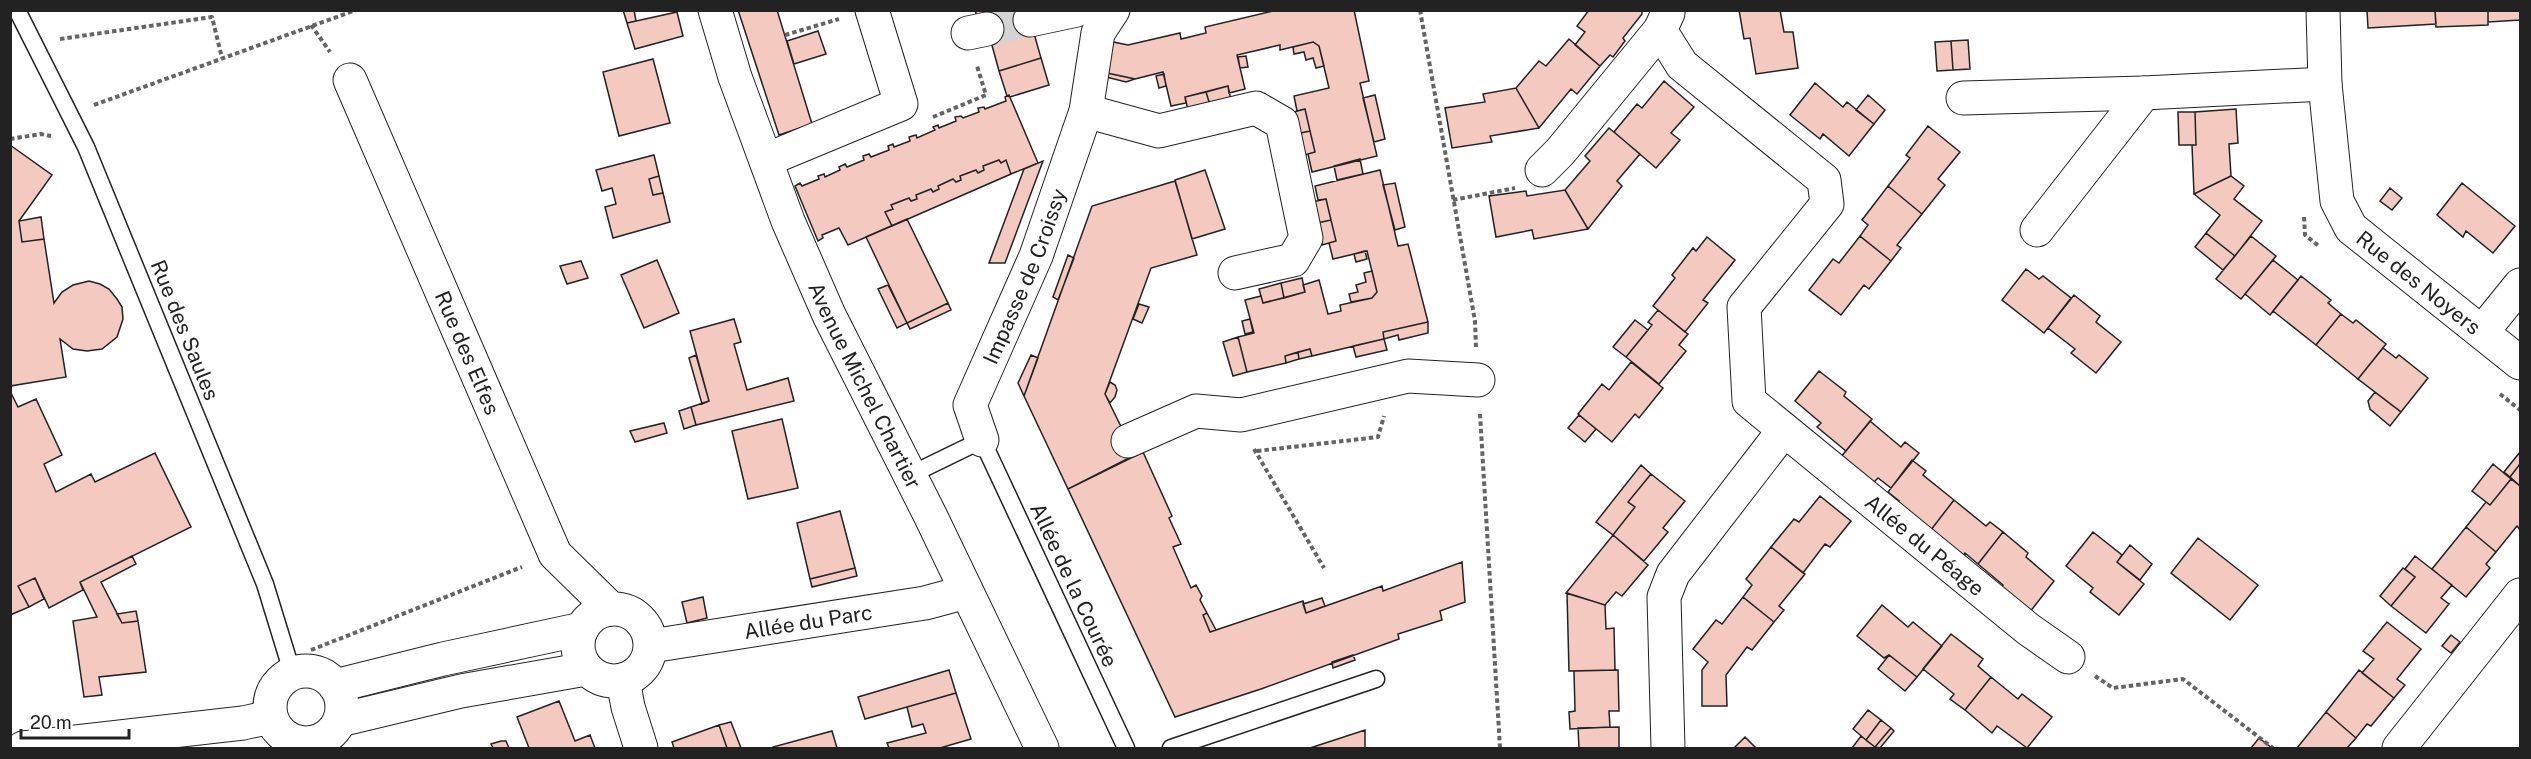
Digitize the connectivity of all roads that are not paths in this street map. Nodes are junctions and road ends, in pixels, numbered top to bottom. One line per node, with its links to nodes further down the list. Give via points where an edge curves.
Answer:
1 (17, 10): 32 (lane, Rue des Saules, via 86,147 265,584)
2 (715, 10): 14 (street, Avenue Michel Chartier)
3 (1077, 10): 7 (street)
4 (1113, 10): 13 (street, Impasse de Croissy, via 1098,33)
5 (2322, 10): 10 (street, Rue des Noyers)
6 (860, 14): 14 (street, via 901,104)
7 (1030, 20)
8 (1665, 20): 15 (street); 22 (street, Allée du Péage, via 1682,65 1824,180 1827,204 1744,307 1749,401)
9 (350, 80): 28 (street, Rue des Elfes, via 555,554)
10 (2325, 84): 11 (street); 19 (street, Rue des Noyers, via 2337,201 2351,228)
11 (2144, 93): 12 (street); 16 (street)
12 (1963, 98)
13 (1086, 111): 17 (street, via 1159,131 1256,108 1282,123 1306,238 1293,260); 23 (street, Impasse de Croissy, via 1036,256 970,405)
14 (766, 160): 25 (street, Avenue Michel Chartier, via 828,315)
15 (1542, 170)
16 (2037, 230)
17 (1234, 273)
18 (2520, 285): 19 (street)
19 (2482, 332): 20 (street, Rue des Noyers)
20 (2520, 363)
21 (1478, 380): 24 (street, via 1408,376 1241,415 1196,411)
22 (1784, 430): 31 (street, Allée du Péage, via 2028,629); 45 (street, via 1673,574 1664,597)
23 (982, 440): 25 (lane); 43 (lane, Allée de la Courée)
24 (1128, 441)
25 (910, 475): 26 (street, Avenue Michel Chartier)
26 (966, 592): 30 (street, Allée du Parc, via 925,603); 42 (street, Avenue Michel Chartier)
27 (2520, 596): 46 (street)
28 (611, 609): 29 (street, via 599,613); 30 (street, via 639,618 649,633)
29 (582, 629): 33 (street, via 578,649); 36 (street)
30 (651, 646): 34 (street, via 643,667)
31 (2068, 657)
32 (292, 666): 36 (street, via 318,673); 37 (street, via 277,685 270,706)
33 (586, 669): 34 (street, via 603,679); 38 (street, via 461,691)
34 (623, 680): 41 (street)
35 (1376, 680): 44 (lane)
36 (335, 686): 38 (street, via 341,697)
37 (271, 717): 39 (street, via 282,735); 40 (street)
38 (340, 720): 39 (street, via 329,735)
39 (313, 746)
40 (23, 748)
41 (641, 748)
42 (1042, 748)
43 (1126, 748)
44 (1171, 748)
45 (1668, 748)
46 (2399, 748)

